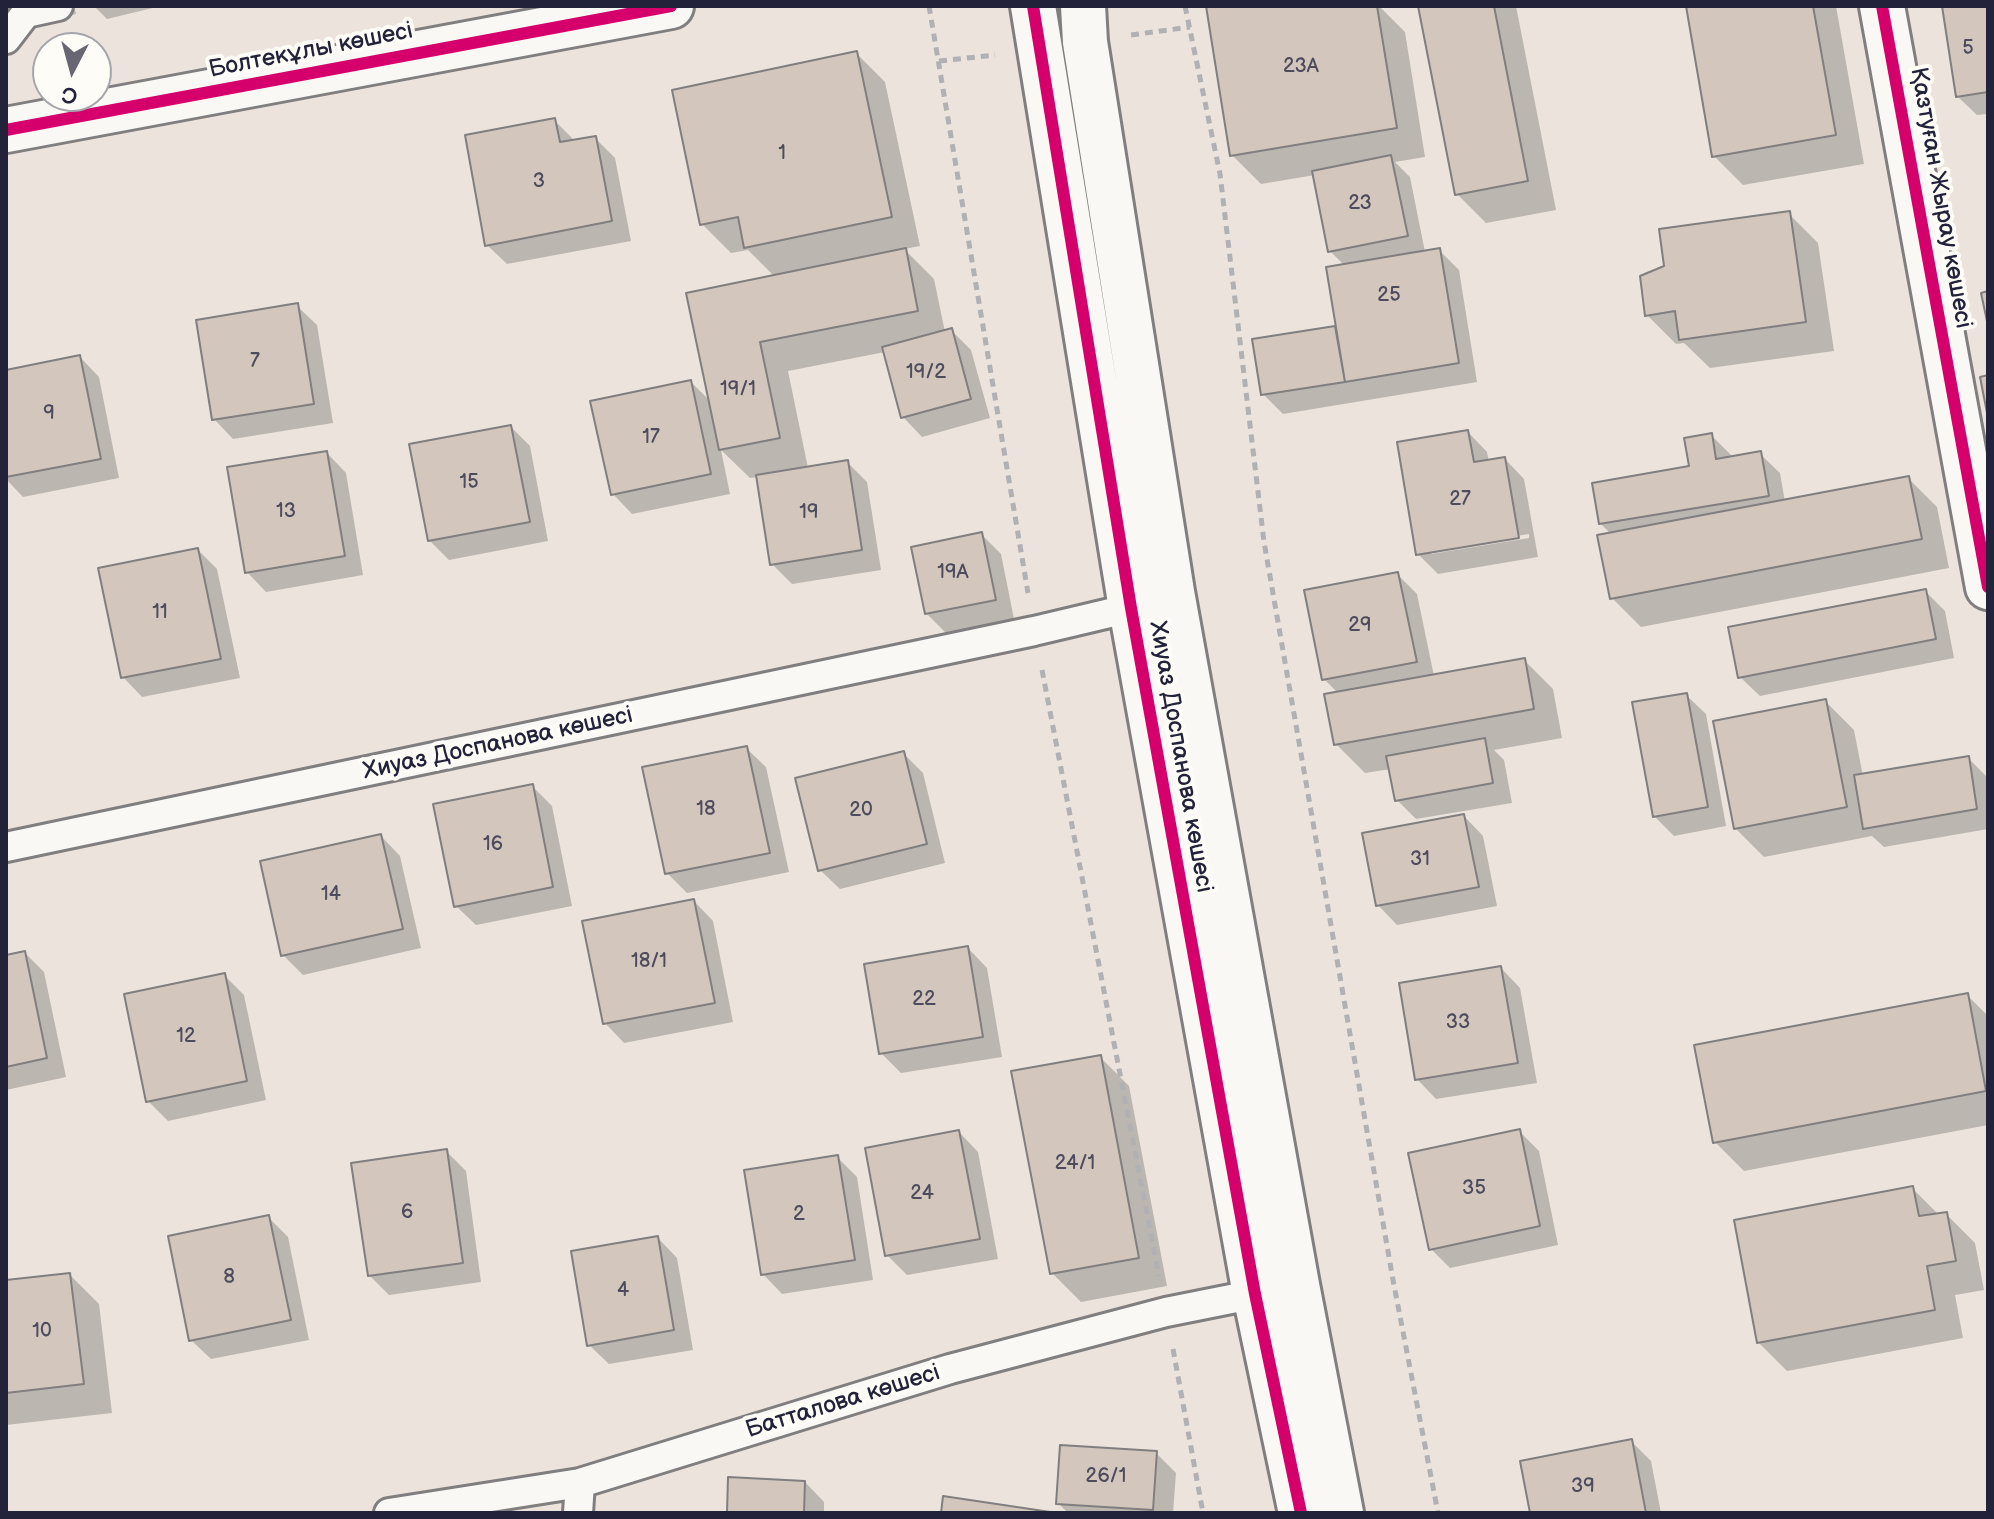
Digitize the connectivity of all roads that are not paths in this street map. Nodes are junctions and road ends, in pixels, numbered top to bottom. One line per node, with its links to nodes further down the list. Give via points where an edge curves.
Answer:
1 (58, 6): 6 (lane, via 26,13)
2 (671, 6): 7 (street, Болтекұлы көшесі)
3 (1033, 6): 10 (street, Хиуаз Доспанова көшесі)
4 (1882, 6): 8 (street, Қазтуған Жырау көшесі)
5 (1084, 24): 9 (street, Хиуаз Доспанова көшесі)
6 (6, 39)
7 (6, 130)
8 (1988, 587)
9 (1172, 592): 10 (lane, Хиуаз Доспанова көшесі); 12 (street, Хиуаз Доспанова көшесі)
10 (1131, 608): 11 (lane, Хиуаз Доспанова көшесі); 13 (street, Хиуаз Доспанова көшесі)
11 (6, 847)
12 (1297, 1285): 13 (lane, Батталова көшесі); 18 (street, Хиуаз Доспанова көшесі)
13 (1255, 1294): 14 (lane, Батталова көшесі, via 950,1369); 17 (street, Хиуаз Доспанова көшесі)
14 (580, 1483): 15 (lane, Батталова көшесі); 16 (lane)
15 (389, 1513)
16 (578, 1513)
17 (1301, 1513)
18 (1341, 1513)

